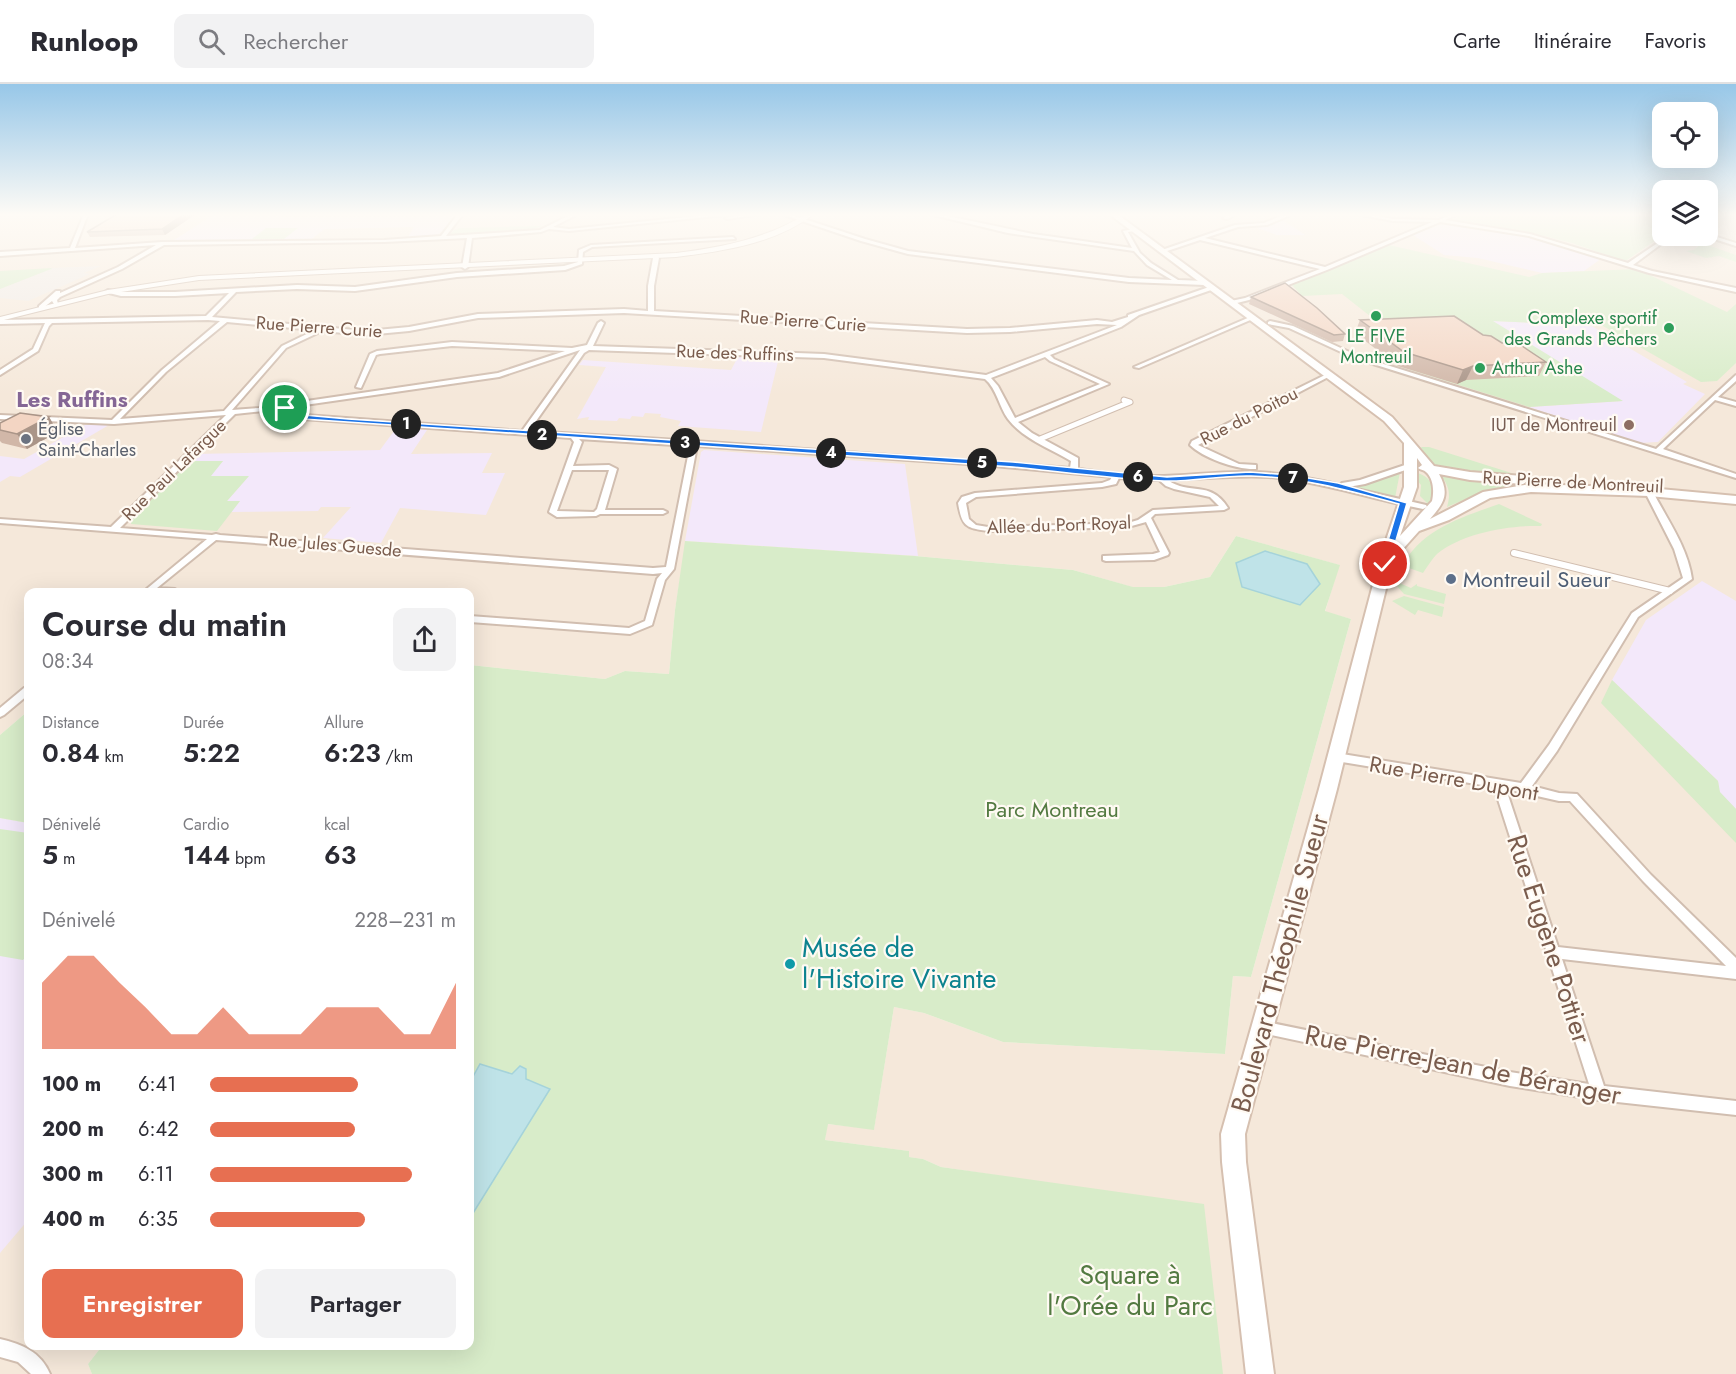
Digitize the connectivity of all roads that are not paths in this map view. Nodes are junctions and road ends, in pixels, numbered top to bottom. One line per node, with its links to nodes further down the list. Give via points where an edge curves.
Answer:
1 (94, 274): 18 (street, via 64,288)
2 (106, 274): 16 (street, via 63,293 54,300)
3 (275, 274): 15 (street, via 178,280)
4 (472, 274): 14 (street, via 355,289)
5 (653, 274): 19 (street)
6 (1083, 274): 11 (street)
7 (1167, 274): 11 (street)
8 (1193, 274): 12 (main road)
9 (1311, 274): 17 (street)
10 (1668, 274): 13 (street)
11 (1179, 281): 12 (street)
12 (1208, 285): 17 (main road); 20 (street, Rue Pierre Curie)
13 (1736, 290)
14 (234, 291): 15 (street); 21 (street)
15 (108, 292): 16 (street)
16 (56, 303): 18 (street)
17 (1234, 303): 22 (main road); 29 (main road)
18 (41, 307): 23 (street)
19 (651, 311): 28 (street, Rue Pierre Curie, via 967,331); 30 (street, Rue Pierre Curie, via 478,316 390,332)
20 (1137, 314): 26 (street); 28 (street, Rue Pierre Curie)
21 (208, 318): 24 (street, Rue Pierre Curie); 25 (street, Rue Pierre Curie)
22 (1252, 318): 29 (main road); 35 (street)
23 (0, 320): 25 (street, Rue Pierre Curie)
24 (226, 320): 30 (street, Rue Pierre Curie); 48 (street, via 164,371)
25 (51, 321): 36 (street, via 36,350)
26 (1127, 321): 28 (street, Rue Pierre Curie); 31 (street)
27 (601, 322): 32 (street)
28 (1104, 324): 31 (street)
29 (1272, 328): 37 (main road); 54 (street, via 1292,327 1343,352)
30 (321, 329): 45 (street, Rue Paul Lafargue, via 284,347)
31 (1103, 332): 34 (street)
32 (588, 348): 33 (street, Rue des Ruffins); 38 (street, Rue des Ruffins, via 824,356); 49 (street)
33 (576, 349): 40 (street, via 452,344 379,352 374,354); 44 (street, Rue des Ruffins, via 499,375)
34 (1046, 354): 38 (street); 47 (street, via 1106,384)
35 (1137, 366)
36 (0, 372)
37 (1329, 375): 53 (main road, via 1388,419); 56 (street, Rue du Poitou, via 1194,445 1238,466)
38 (987, 377): 47 (street)
39 (1736, 377): 41 (street)
40 (359, 387)
41 (1714, 398): 43 (street); 54 (street, via 1659,449)
42 (1124, 400): 51 (street, via 1130,402)
43 (1736, 404)
44 (283, 406): 45 (street, Rue des Ruffins); 49 (street, via 303,417)
45 (230, 412): 48 (street, Rue des Ruffins); 75 (street, Rue Paul Lafargue)
46 (0, 417): 48 (street, Rue des Ruffins)
47 (1014, 421): 51 (street)
48 (114, 422)
49 (524, 433): 50 (street)
50 (573, 437): 52 (street); 57 (street, via 578,440)
51 (1040, 439): 58 (street, via 1075,460)
52 (694, 444): 58 (street); 80 (street)
53 (1409, 444): 55 (main road, Boulevard Théophile Sueur); 59 (main road)
54 (1661, 453): 61 (street)
55 (1411, 465): 59 (main road, Rue Pierre de Montreuil); 63 (street, via 1362,482); 66 (main road, Boulevard Théophile Sueur)
56 (1253, 467)
57 (569, 468): 69 (street, via 613,469); 69 (street, via 553,512)
58 (1074, 469): 60 (street)
59 (1428, 469): 65 (main road, Rue Pierre de Montreuil, via 1497,479); 68 (main road, via 1440,492 1438,502)
60 (1117, 475): 62 (street); 72 (street, Allée du Port Royal, via 1113,482 1102,484 975,495 962,502 965,520 974,527 988,529 1128,525)
61 (1736, 476)
62 (1162, 479): 63 (street, via 1250,474); 72 (street, Allée du Port Royal, via 1172,486 1209,494 1224,508 1160,511)
63 (1338, 485): 66 (street)
64 (1649, 492): 67 (main road, Rue Pierre de Montreuil); 71 (main road, Rue Pierre de Montreuil, via 1512,489 1487,495); 82 (street, via 1688,573 1688,579)
65 (1736, 493)
66 (1406, 498): 68 (main road); 79 (main road, Boulevard Théophile Sueur)
67 (1736, 500)
68 (1428, 508): 71 (main road); 74 (main road, Boulevard Théophile Sueur)
69 (598, 512): 70 (street)
70 (663, 512)
71 (1452, 513): 74 (main road, Rue Pierre de Montreuil)
72 (1147, 517): 78 (street, via 1165,553 1154,557)
73 (0, 521): 75 (street, Rue Jules Guesde)
74 (1416, 528): 79 (main road, Boulevard Théophile Sueur)
75 (114, 529): 76 (street, Rue Jules Guesde)
76 (216, 536): 80 (street, Rue Jules Guesde, via 653,571); 81 (street)
77 (1514, 553): 82 (street)
78 (1106, 558)
79 (1387, 558): 86 (main road, Boulevard Théophile Sueur)
80 (670, 569): 83 (street, via 661,579 649,623 630,631)
81 (153, 588)
82 (1670, 591): 88 (street, via 1635,615)
83 (474, 619)
84 (24, 693): 85 (street)
85 (0, 713)
86 (1336, 757): 87 (street, Rue Pierre Dupont); 92 (main road, Boulevard Théophile Sueur)
87 (1499, 784): 88 (street, Rue Pierre Dupont); 89 (street, Rue Eugène Pottier)
88 (1524, 788): 90 (street, Rue Pierre Dupont, via 1573,797)
89 (1554, 952): 91 (street); 93 (street, Rue Eugène Pottier)
90 (1736, 967)
91 (1736, 973)
92 (1262, 1027): 93 (street, Rue Pierre-Jean de Béranger, via 1510,1079); 97 (main road, Boulevard Théophile Sueur, via 1233,1134)
93 (1599, 1093): 94 (street, Rue Pierre-Jean de Béranger)
94 (1736, 1108)
95 (0, 1348): 96 (street, via 15,1350)
96 (41, 1374)
97 (1260, 1374)

